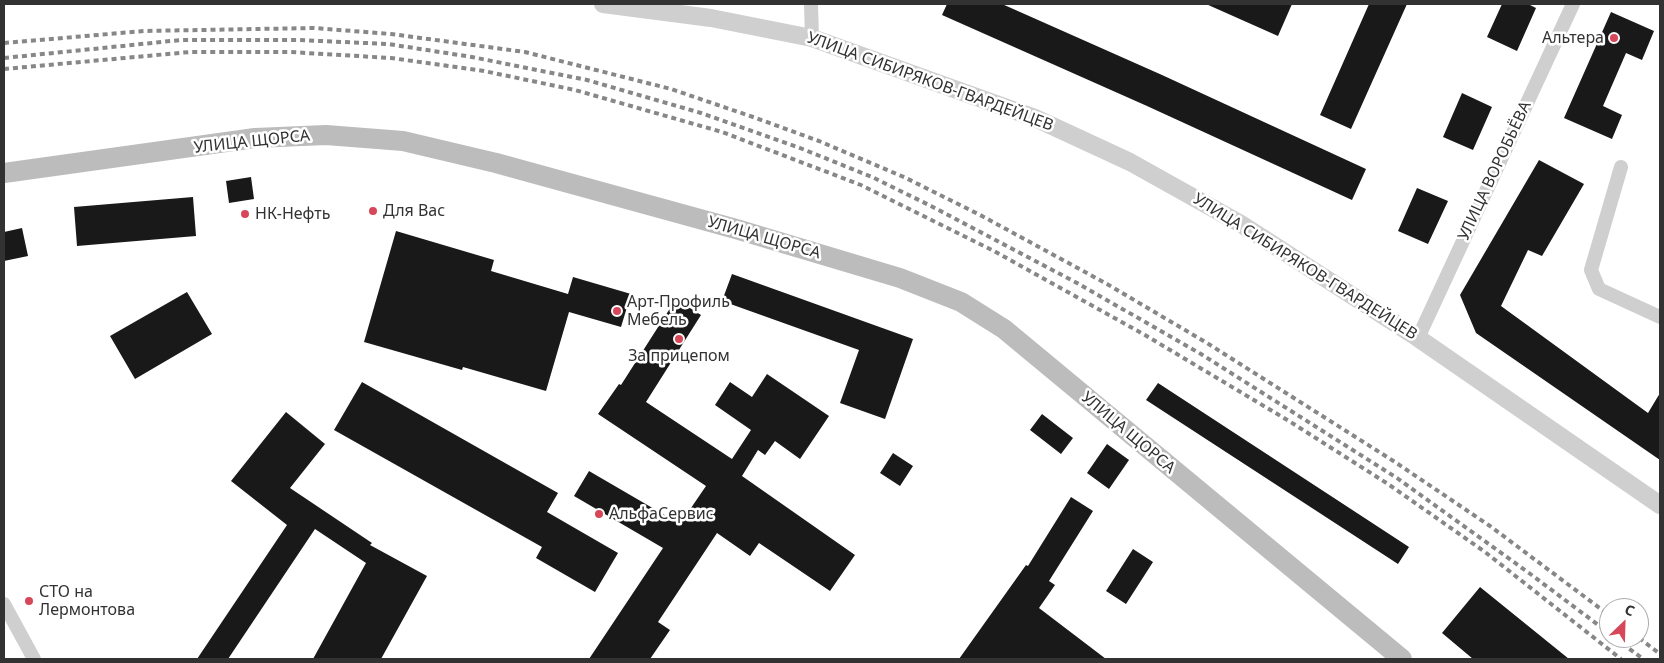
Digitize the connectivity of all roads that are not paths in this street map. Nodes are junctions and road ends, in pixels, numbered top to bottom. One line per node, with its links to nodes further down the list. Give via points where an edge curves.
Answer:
1 (603, 4): 4 (street, УЛИЦА СИБИРЯКОВ-ГВАРДЕЙЦЕВ, via 711,18)
2 (811, 4): 4 (street)
3 (1573, 4): 8 (street, УЛИЦА ВОРОБЬЁВА)
4 (812, 38): 8 (street, УЛИЦА СИБИРЯКОВ-ГВАРДЕЙЦЕВ, via 1035,118 1130,162 1241,224)
5 (1621, 167): 7 (street, via 1591,270 1599,289)
6 (4, 173): 12 (main road, УЛИЦА ЩОРСА, via 255,138 326,135 403,141 515,168 900,278 961,302 1004,329)
7 (1660, 317)
8 (1418, 338): 9 (street, УЛИЦА СИБИРЯКОВ-ГВАРДЕЙЦЕВ)
9 (1660, 505)
10 (4, 604): 11 (street)
11 (34, 659)
12 (1402, 659)

